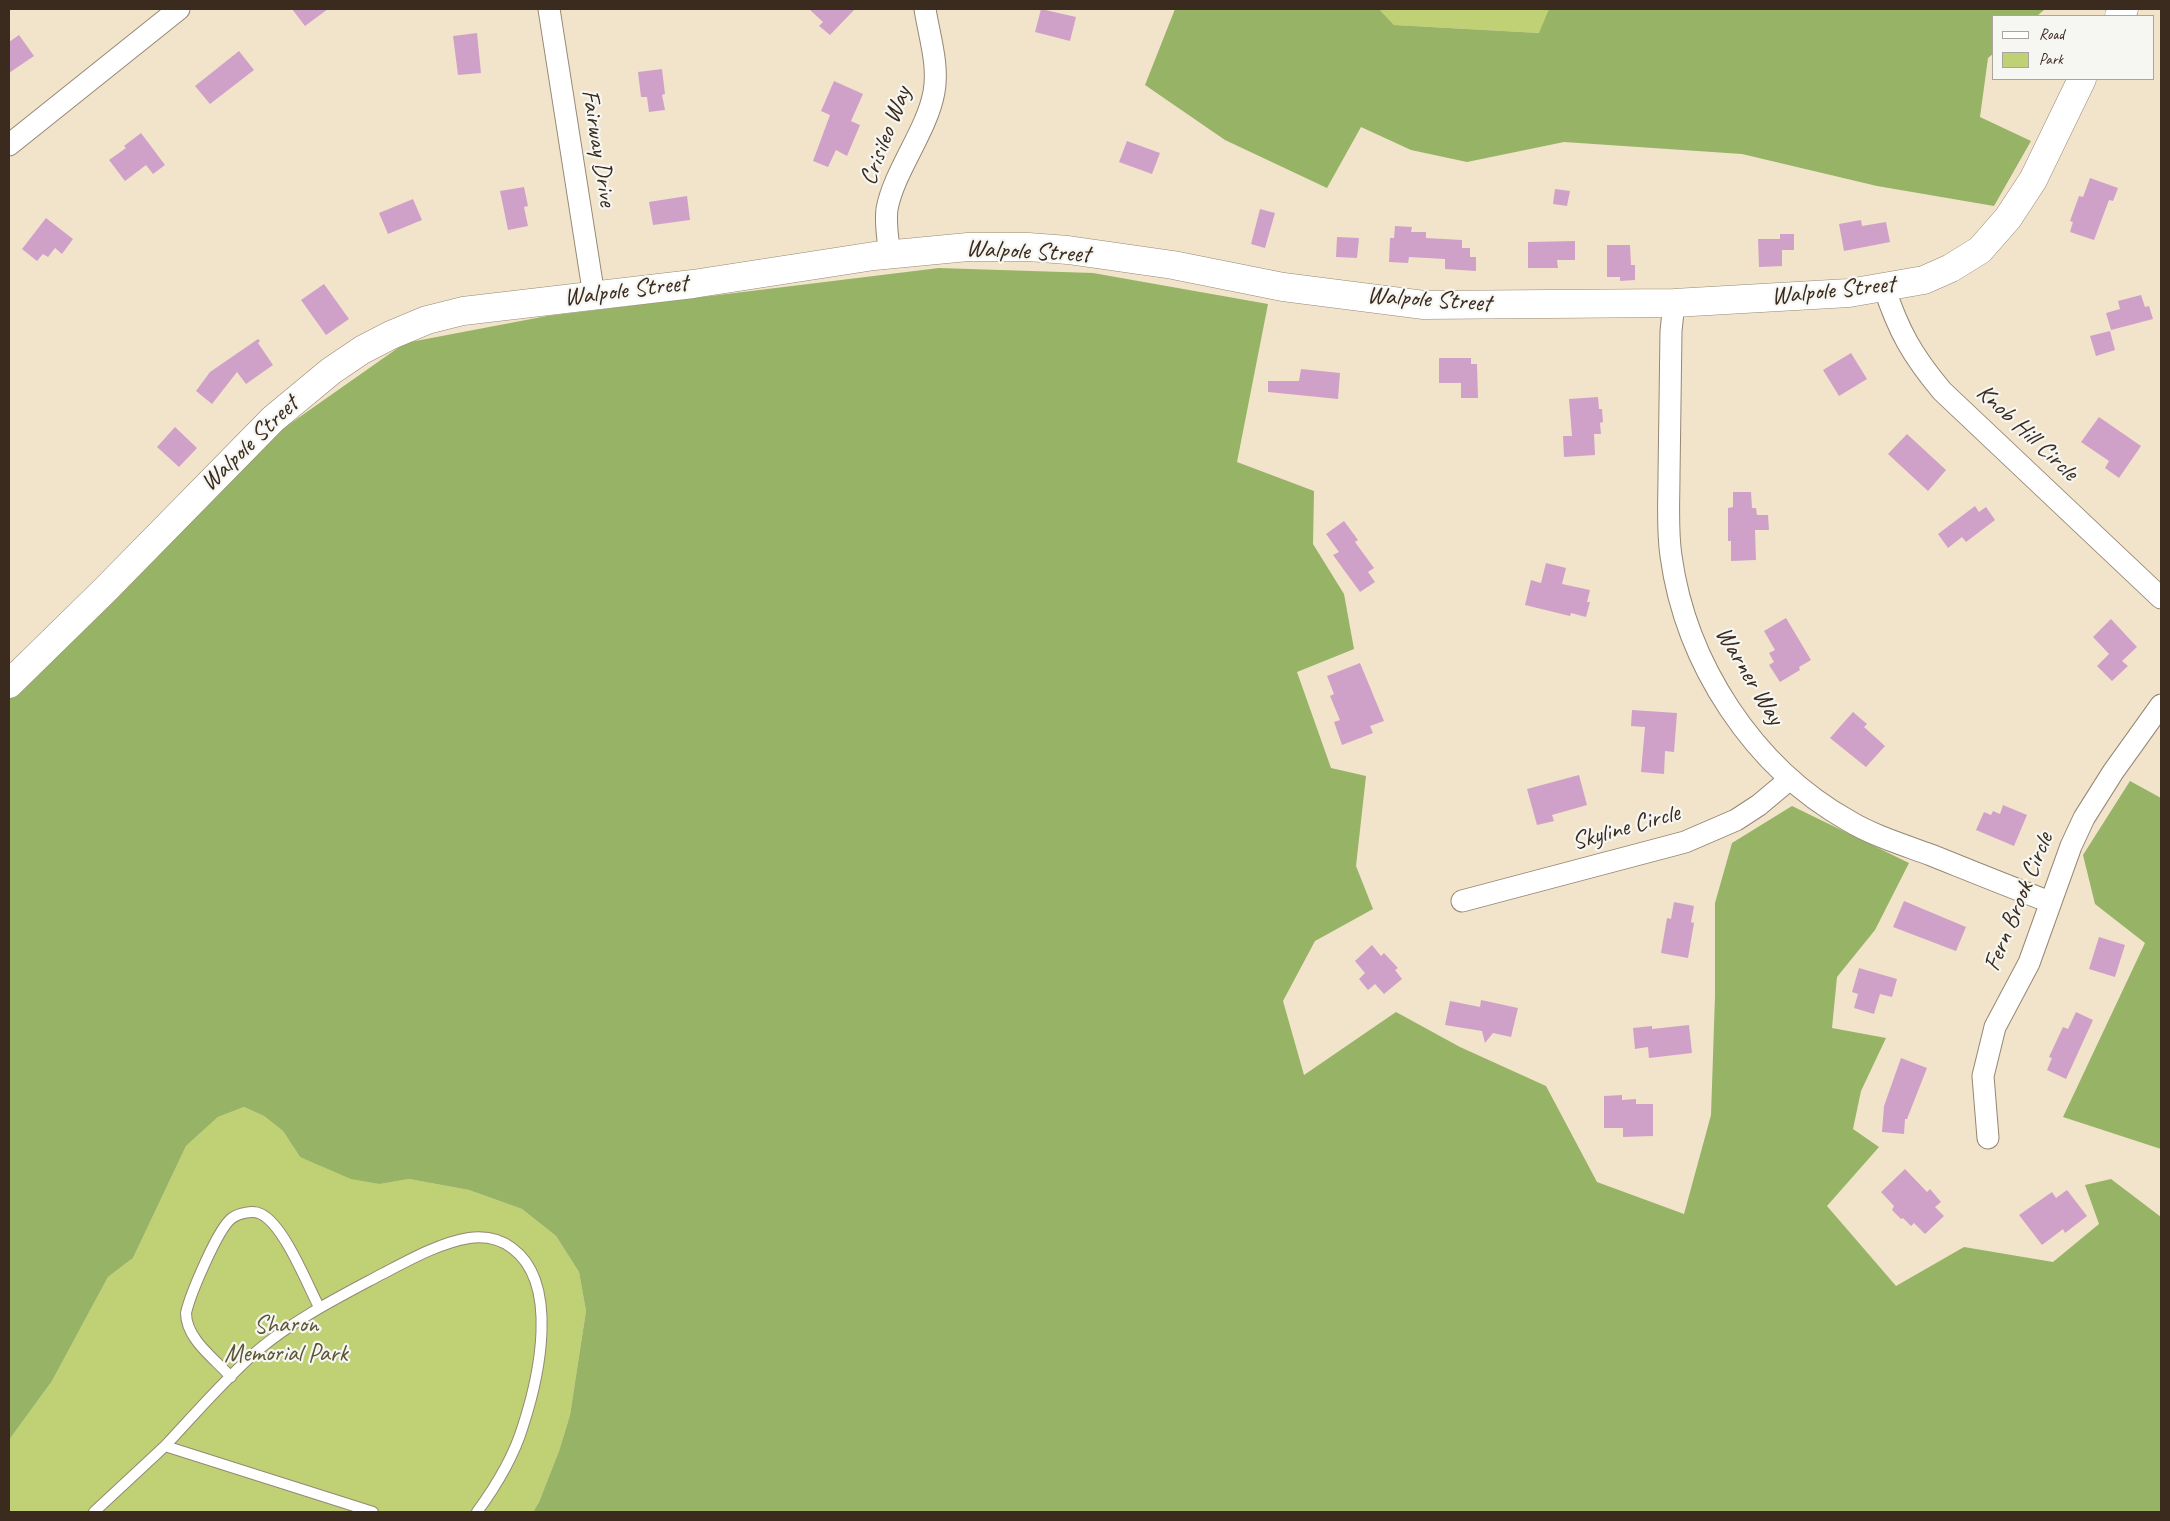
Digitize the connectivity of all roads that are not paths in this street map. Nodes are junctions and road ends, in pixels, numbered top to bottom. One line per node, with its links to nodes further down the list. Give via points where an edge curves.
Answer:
1 (179, 9): 5 (street)
2 (549, 9): 8 (street, Fairway Drive)
3 (925, 9): 6 (street, Crisileo Way, via 935,74 934,93 890,199 887,220)
4 (2082, 80): 7 (main road, Walpole Street, via 2033,180 2008,218 1980,250 1952,268 1924,280)
5 (9, 145)
6 (890, 255): 8 (main road, Walpole Street); 9 (main road, Walpole Street, via 968,248 1068,250 1283,286 1424,304)
7 (1884, 287): 9 (main road, Walpole Street, via 1849,293); 10 (street, Knob Hill Circle, via 1907,345 1942,391)
8 (594, 296): 11 (main road, Walpole Street, via 462,310 427,320 362,350 272,419)
9 (1674, 303): 13 (street, Warner Way, via 1670,331 1669,539 1675,586 1705,668 1748,734)
10 (2161, 598)
11 (9, 684)
12 (2161, 705): 15 (street, Fern Brook Circle, via 2088,811)
13 (1790, 779): 14 (street, Skyline Circle, via 1736,820 1693,838); 15 (street, Warner Way, via 1849,821)
14 (1462, 901)
15 (2050, 902): 16 (street, Fern Brook Circle, via 2029,963 1996,1027 1988,1053 1983,1089)
16 (1988, 1138)
17 (320, 1307): 18 (lane, via 257,1351); 18 (lane, via 288,1246 271,1222 256,1212 232,1218 224,1225 186,1313 192,1335); 22 (lane, via 415,1257 456,1241 482,1237 497,1240 522,1255 536,1279 542,1314 533,1390 523,1427 510,1457)
18 (231, 1377): 19 (lane)
19 (165, 1446): 20 (lane); 21 (lane)
20 (94, 1512)
21 (373, 1512)
22 (477, 1512)

